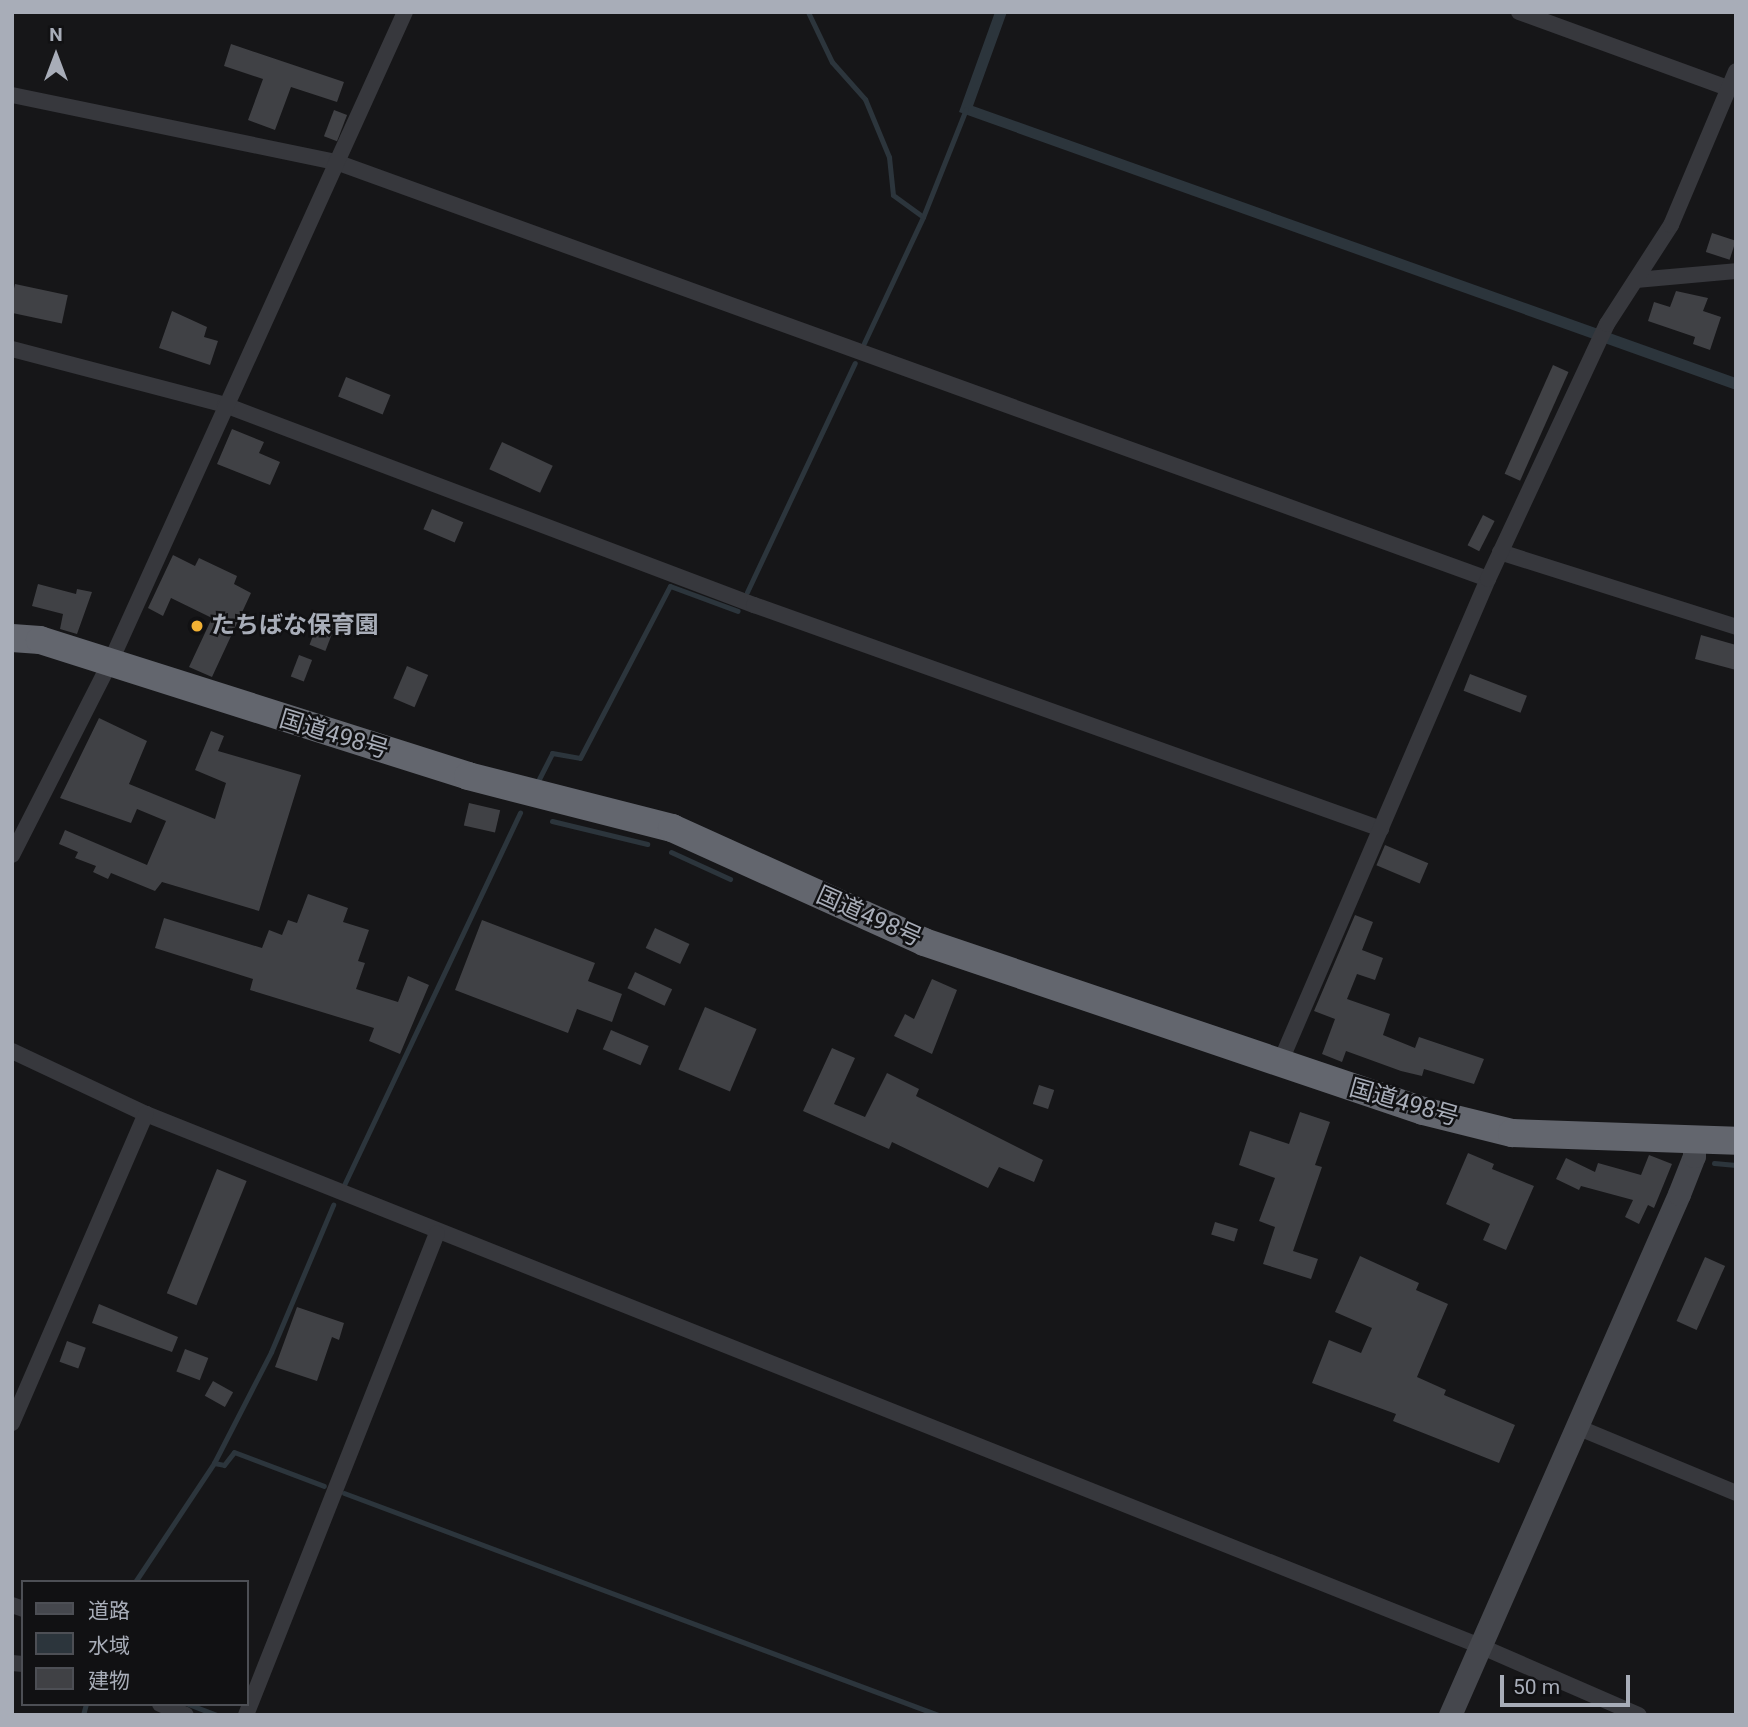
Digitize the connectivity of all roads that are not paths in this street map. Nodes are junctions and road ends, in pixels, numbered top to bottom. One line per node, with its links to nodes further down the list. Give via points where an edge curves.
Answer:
1 (405, 12): 6 (street)
2 (1519, 12): 4 (street)
3 (1736, 71): 4 (street)
4 (1728, 88): 8 (street, via 1671,225)
5 (12, 95): 6 (street)
6 (336, 162): 10 (street); 12 (street)
7 (1736, 271): 8 (street)
8 (1636, 280): 11 (street, via 1606,324)
9 (12, 349): 10 (street)
10 (225, 405): 15 (street); 16 (street, via 741,600)
11 (1500, 552): 12 (street); 13 (street)
12 (1488, 579): 16 (street)
13 (1736, 627)
14 (12, 638): 15 (highway, 国道498号, via 40,640)
15 (108, 665): 17 (street); 19 (highway, 国道498号, via 468,776 672,828 924,942)
16 (1381, 830): 19 (street)
17 (12, 855)
18 (12, 1051): 20 (street)
19 (1279, 1065): 21 (highway, 国道498号, via 1423,1111 1512,1133)
20 (146, 1114): 23 (street); 24 (street)
21 (1694, 1138): 22 (highway, 国道498号); 25 (street, via 1694,1156 1679,1194)
22 (1736, 1141)
23 (437, 1233): 27 (street); 29 (street)
24 (12, 1423)
25 (1577, 1427): 26 (street); 27 (street)
26 (1736, 1493)
27 (1480, 1646): 31 (street); 32 (street)
28 (165, 1706): 30 (street)
29 (248, 1713)
30 (186, 1715)
31 (1450, 1715)
32 (1639, 1715)

